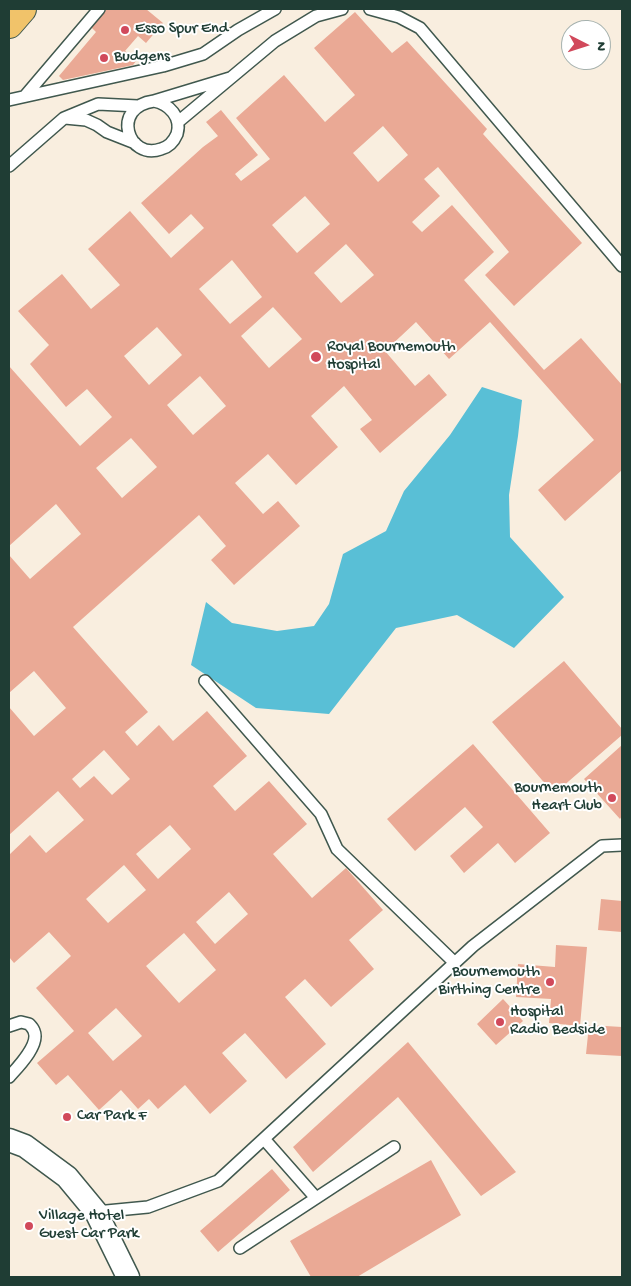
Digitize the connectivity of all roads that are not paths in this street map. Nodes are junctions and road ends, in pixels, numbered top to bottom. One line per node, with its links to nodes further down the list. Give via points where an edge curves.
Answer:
1 (22, 9): 6 (main road)
2 (99, 9): 8 (lane)
3 (275, 9): 8 (lane, via 203,54)
4 (342, 9): 7 (lane, via 316,16 274,41)
5 (370, 9): 16 (lane, via 399,17 420,28)
6 (9, 24)
7 (230, 78): 10 (lane); 13 (lane)
8 (25, 96): 9 (lane)
9 (9, 100)
10 (154, 100): 11 (lane); 13 (lane, via 170,107)
11 (138, 106): 12 (lane, via 98,104); 14 (lane, via 128,120)
12 (64, 118): 14 (lane, via 86,120); 15 (lane)
13 (178, 122): 14 (lane, via 175,137 164,148 148,151)
14 (134, 143)
15 (9, 166)
16 (622, 266)
17 (205, 681): 19 (lane, via 320,814 337,849)
18 (622, 845): 19 (lane, via 602,846)
19 (455, 963): 22 (lane)
20 (9, 1026): 21 (lane, via 21,1022 29,1024 35,1039)
21 (9, 1077)
22 (264, 1139): 25 (lane); 26 (lane, via 218,1181 148,1207)
23 (9, 1140): 26 (street, via 25,1146 67,1177)
24 (394, 1147): 25 (lane)
25 (316, 1198): 27 (lane)
26 (96, 1212): 28 (street)
27 (240, 1248)
28 (128, 1277)

